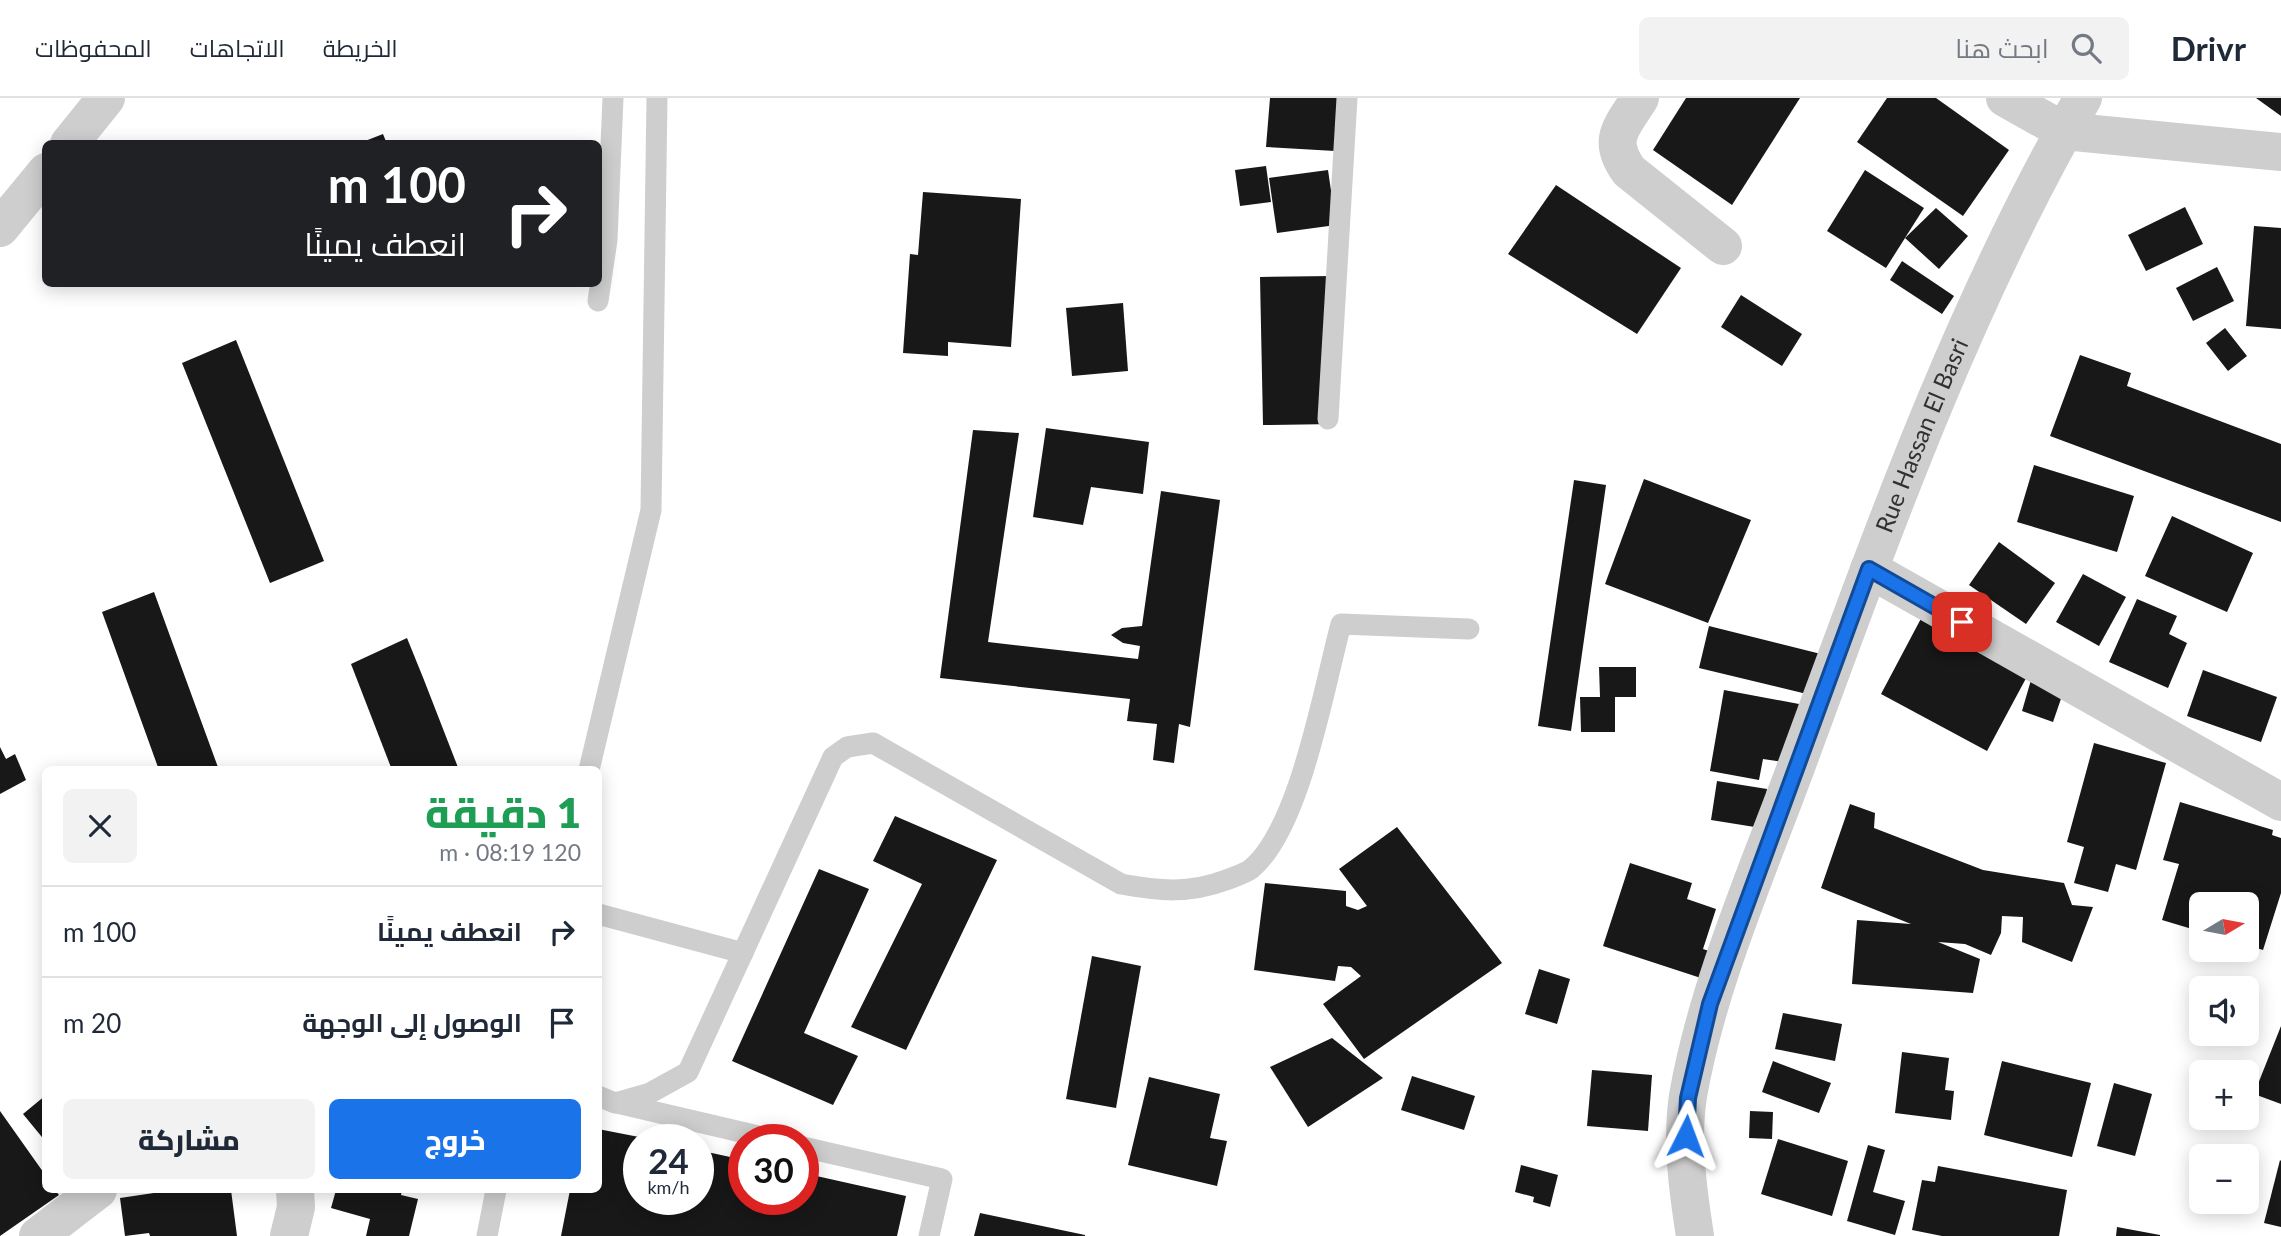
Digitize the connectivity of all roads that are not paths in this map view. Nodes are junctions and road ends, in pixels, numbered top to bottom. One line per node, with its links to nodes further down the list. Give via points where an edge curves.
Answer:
1 (106, 98): 9 (street)
2 (614, 98): 14 (lane)
3 (657, 98): 20 (lane, via 651,510)
4 (1347, 98): 17 (lane)
5 (1640, 98): 13 (street, via 1618,133 1615,146 1620,159)
6 (2005, 98): 8 (street)
7 (2083, 98): 8 (street, Rue Hassan El Basri)
8 (2064, 131): 10 (street); 18 (street, Rue Hassan El Basri, via 1957,349)
9 (72, 140)
10 (2281, 152)
11 (42, 177): 12 (street)
12 (0, 228)
13 (1723, 246)
14 (602, 274)
15 (600, 287): 16 (lane)
16 (598, 302)
17 (1328, 419)
18 (1869, 569): 21 (street); 34 (street, Rue Hassan El Basri, via 1710,1004 1688,1098 1688,1181)
19 (1469, 629): 23 (lane, via 1340,624 1297,789 1276,838 1250,870 1202,889 1165,892 1121,884 873,743 847,747 833,757)
20 (590, 766)
21 (2281, 802)
22 (602, 915): 23 (lane)
23 (743, 953): 24 (lane, via 688,1072 650,1093)
24 (607, 1099): 25 (lane)
25 (728, 1129)
26 (819, 1151): 33 (lane, via 942,1179)
27 (94, 1193): 30 (street)
28 (295, 1193): 31 (street)
29 (495, 1193): 32 (lane)
30 (38, 1236)
31 (289, 1236)
32 (487, 1236)
33 (929, 1236)
34 (1695, 1236)

